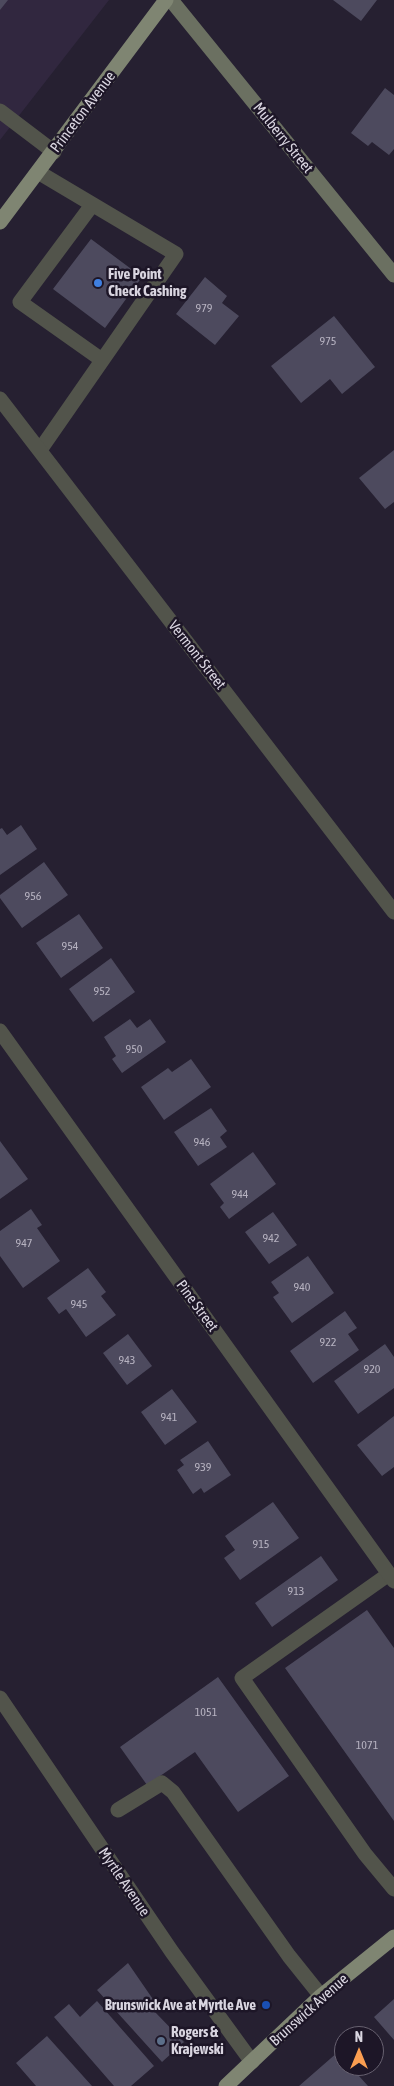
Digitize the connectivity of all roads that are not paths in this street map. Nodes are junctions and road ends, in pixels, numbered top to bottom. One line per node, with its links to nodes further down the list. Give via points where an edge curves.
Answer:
1 (166, 0): 4 (main road, Princeton Avenue)
2 (171, 0): 8 (street, Mulberry Street)
3 (0, 112): 4 (street)
4 (54, 152): 5 (main road, Princeton Avenue)
5 (38, 172): 6 (street); 7 (main road, Princeton Avenue)
6 (92, 205): 9 (street, via 20,302); 9 (street, via 176,254)
7 (0, 222)
8 (394, 275)
9 (102, 360): 11 (street)
10 (0, 399): 11 (street, Vermont Street)
11 (40, 450): 12 (street, Vermont Street)
12 (394, 912)
13 (0, 1031): 14 (street, Pine Street)
14 (391, 1578): 17 (street, via 242,1678 365,1854)
15 (0, 1698): 20 (street, Myrtle Avenue, via 172,1952)
16 (118, 1810): 19 (street, via 162,1783 173,1792)
17 (394, 1890)
18 (394, 1938): 19 (main road, Brunswick Avenue)
19 (321, 1996): 20 (main road, Brunswick Avenue)
20 (252, 2062): 21 (main road, Brunswick Avenue)
21 (226, 2086)

